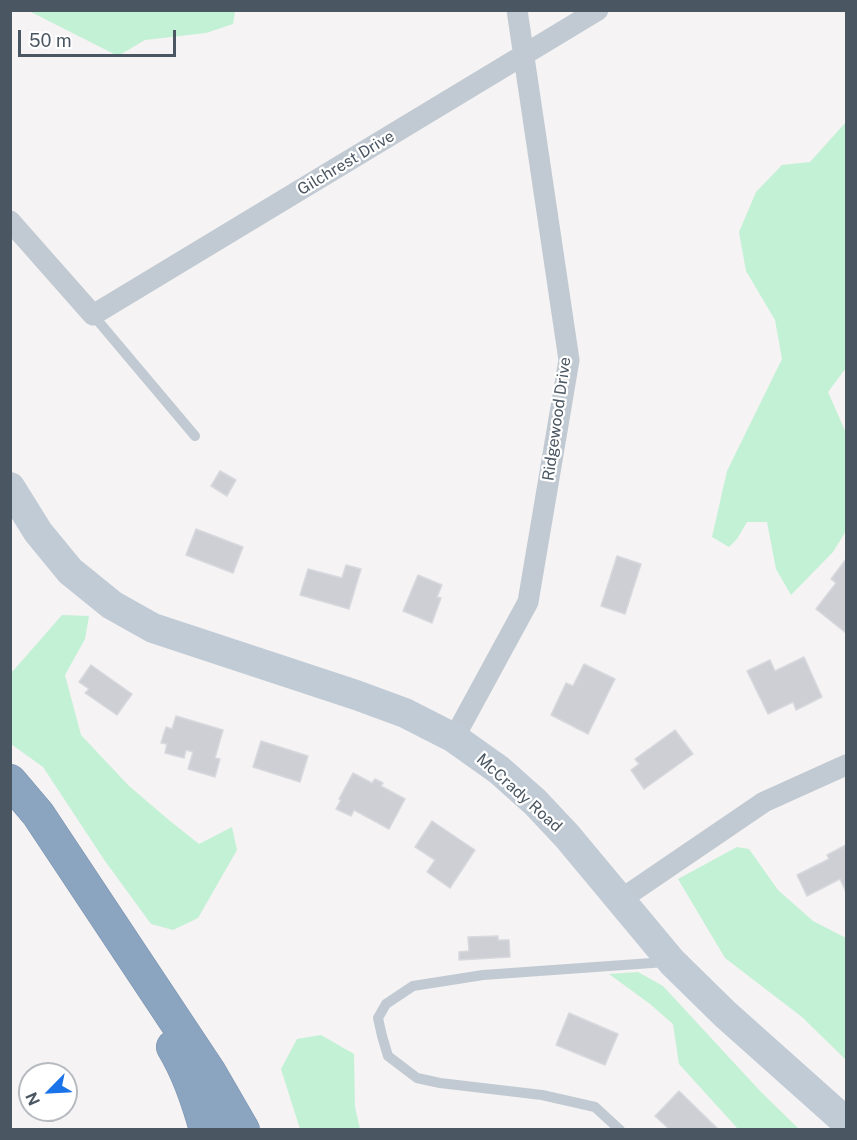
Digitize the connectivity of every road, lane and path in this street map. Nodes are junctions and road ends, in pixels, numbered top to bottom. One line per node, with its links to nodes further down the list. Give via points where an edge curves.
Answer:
1 (517, 10): 3 (street, Ridgewood Drive)
2 (598, 10): 3 (street, Gilchrest Drive)
3 (524, 55): 5 (street, Gilchrest Drive); 8 (street, Ridgewood Drive, via 568,360 528,602)
4 (10, 221): 5 (street)
5 (93, 315): 6 (lane)
6 (195, 436)
7 (11, 488): 8 (main road, McCrady Road, via 38,532 70,571 112,605 153,628 356,695 405,713)
8 (454, 738): 12 (main road, McCrady Road, via 535,802)
9 (846, 765): 12 (street, via 764,802)
10 (10, 781): 16 (highway, via 45,824 210,1073)
11 (10, 807): 15 (highway, via 171,1044 188,1076)
12 (620, 900): 13 (main road, McCrady Road)
13 (672, 962): 14 (main road, McCrady Road); 17 (lane, via 483,975 413,986 386,1004 378,1018 388,1056 417,1077 542,1095 595,1107)
14 (846, 1122)
15 (206, 1130)
16 (243, 1130)
17 (620, 1130)

